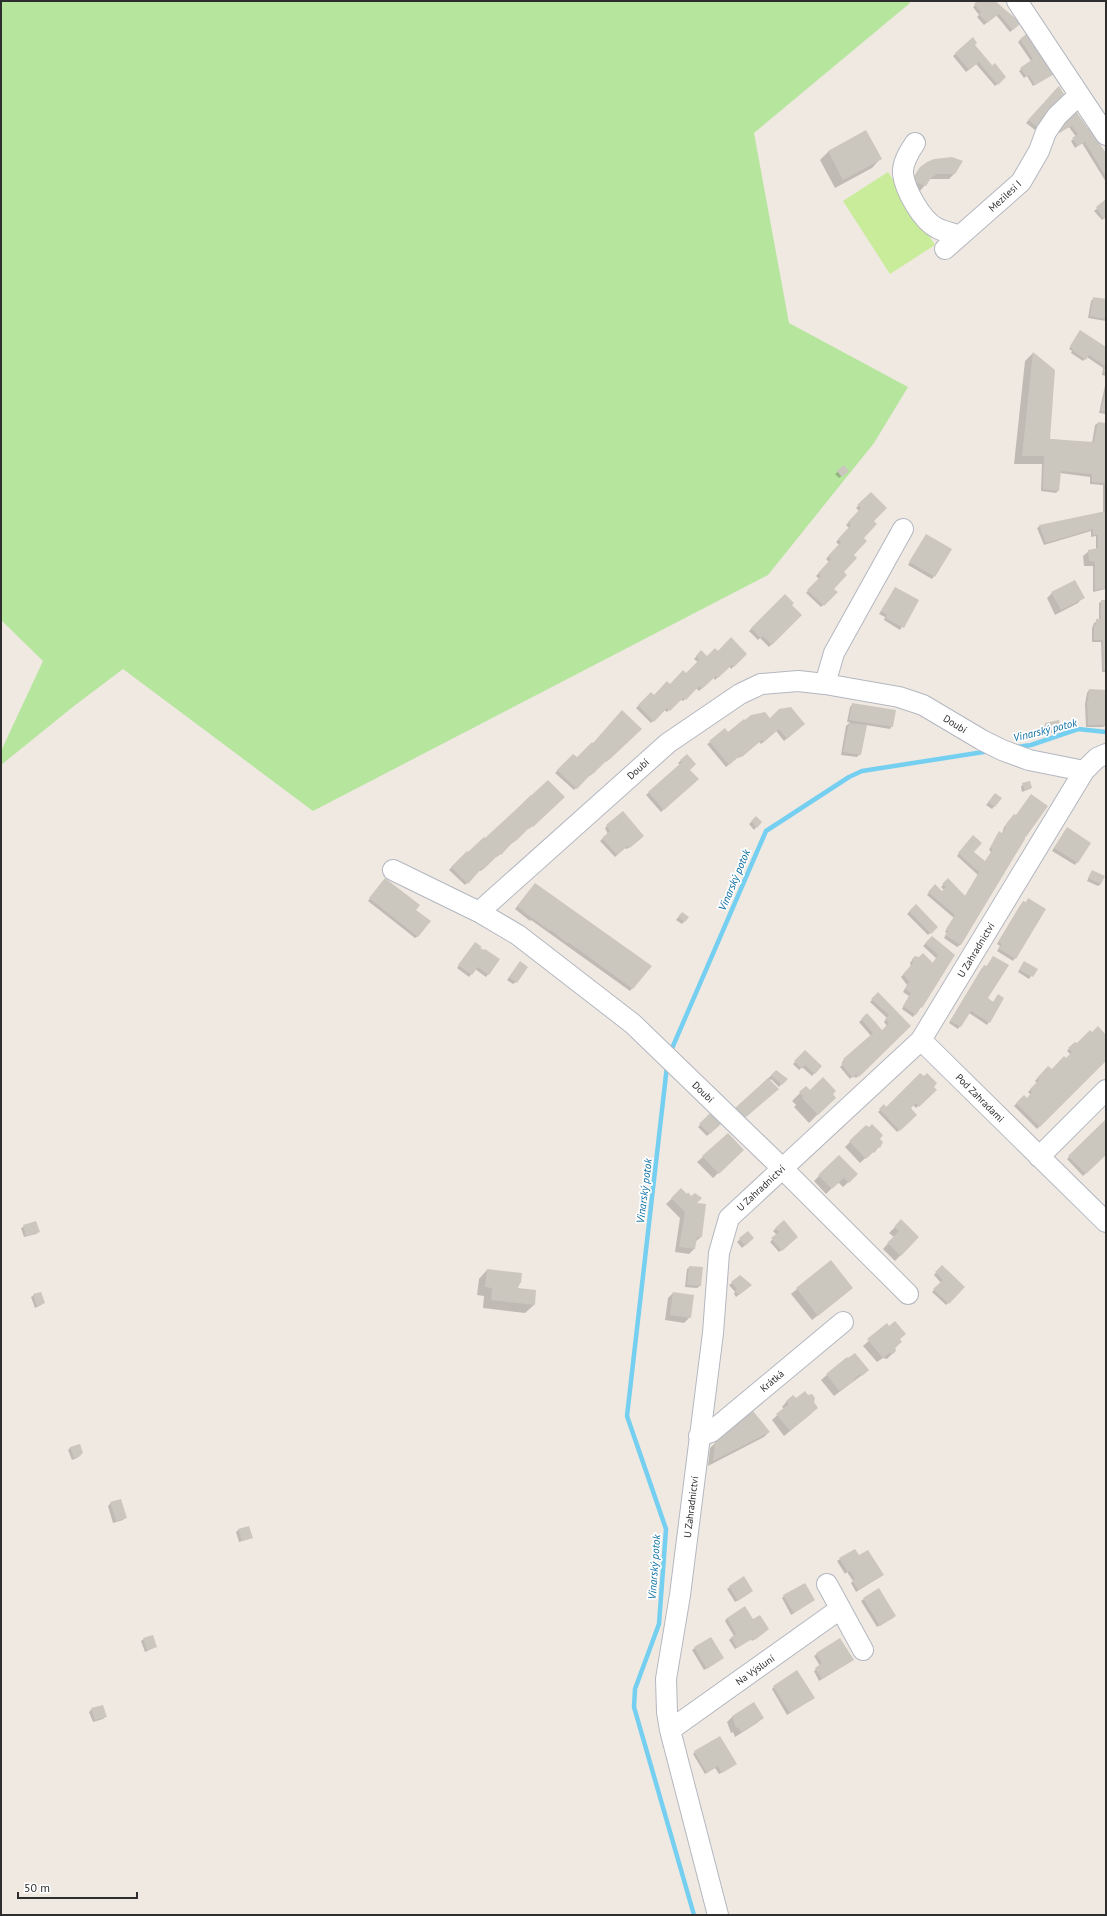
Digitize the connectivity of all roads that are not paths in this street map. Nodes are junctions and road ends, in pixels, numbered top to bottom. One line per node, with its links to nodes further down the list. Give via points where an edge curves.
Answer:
1 (1017, 1): 2 (street)
2 (1079, 95): 3 (street); 5 (street, Mezilesí I, via 1057,116 1046,132 1039,151 1021,182)
3 (1106, 135)
4 (915, 143): 5 (street, via 906,157 903,174 910,193 924,218 936,228)
5 (960, 236): 6 (street, Mezilesí I)
6 (945, 249)
7 (902, 530): 8 (street, via 834,653)
8 (825, 684): 10 (street, Doubí, via 912,701 1002,750 1036,762); 12 (street, Doubí, via 798,681 761,684 727,703 673,739 646,761)
9 (1106, 754): 10 (street, U Zahradnictví, via 1097,758)
10 (1084, 771): 13 (street, U Zahradnictví)
11 (393, 870): 12 (street, Doubí)
12 (479, 912): 16 (street, Doubí, via 518,935 633,1024)
13 (921, 1040): 15 (street, Pod Zahradami); 16 (street, U Zahradnictví)
14 (1106, 1090): 15 (street)
15 (1039, 1157): 17 (street, Pod Zahradami)
16 (782, 1168): 18 (street, Doubí); 20 (street, U Zahradnictví, via 729,1218 719,1253 713,1333)
17 (1106, 1222)
18 (908, 1294)
19 (843, 1322): 20 (street, Krátká, via 711,1432)
20 (699, 1436): 24 (street, U Zahradnictví, via 680,1595 666,1679)
21 (827, 1584): 22 (street)
22 (840, 1609): 23 (street); 24 (street, Na Výsluní)
23 (863, 1650)
24 (670, 1730): 25 (street, U Zahradnictví)
25 (718, 1915)

